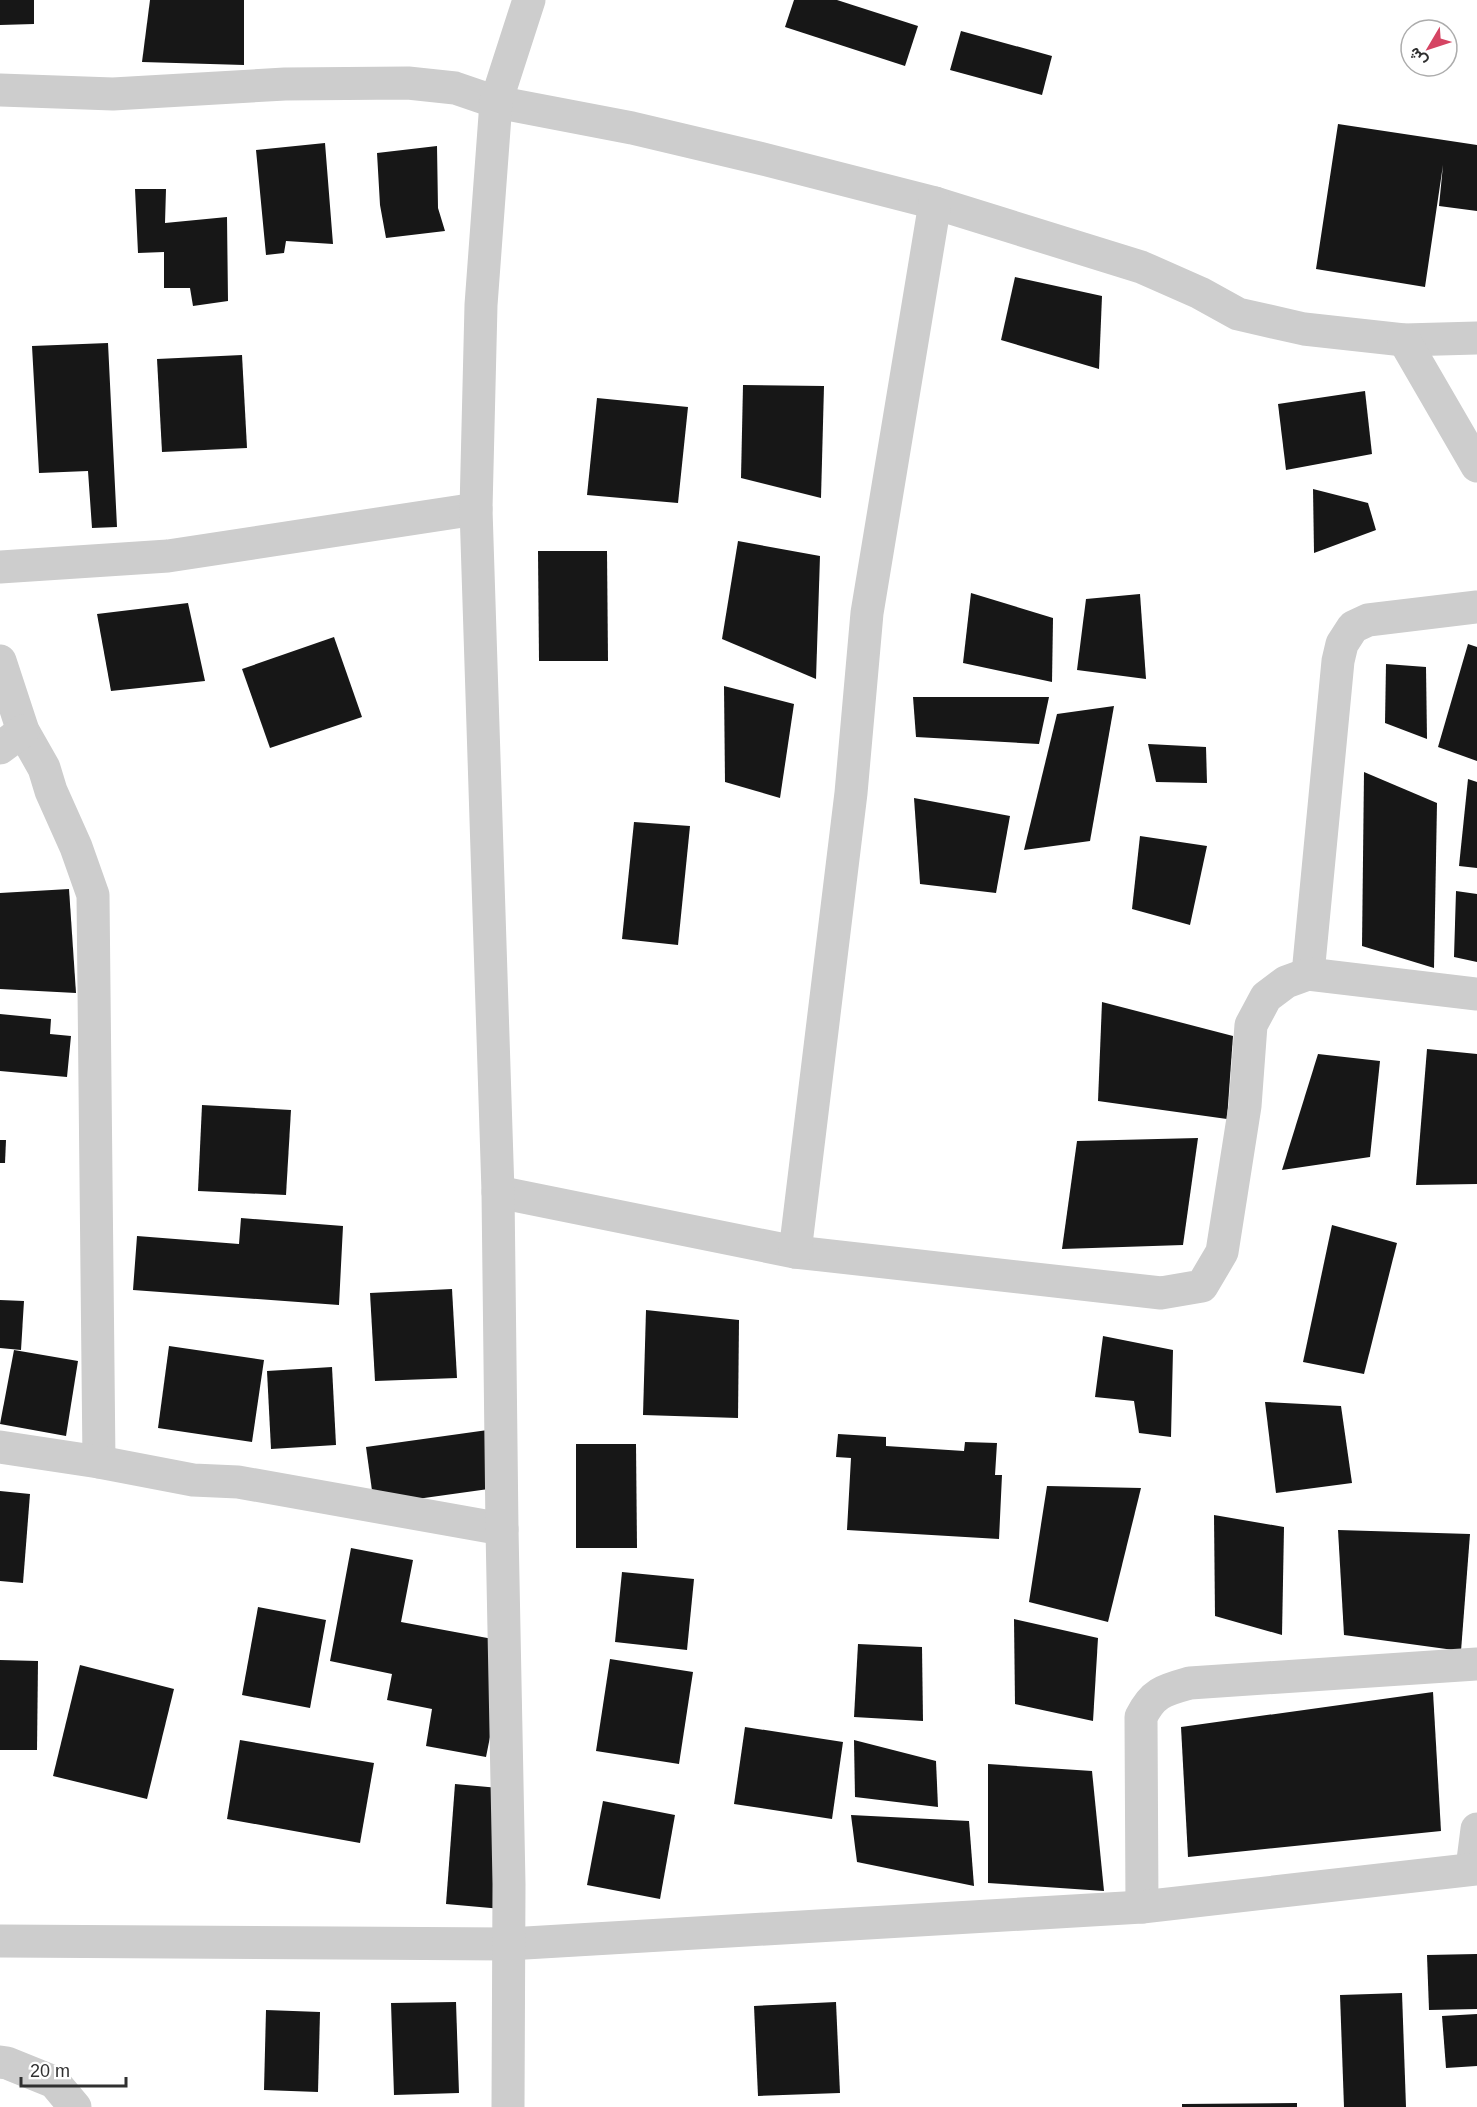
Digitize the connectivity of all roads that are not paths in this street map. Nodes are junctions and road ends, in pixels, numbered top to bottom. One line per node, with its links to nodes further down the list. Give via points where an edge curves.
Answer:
1 (529, 0): 3 (street)
2 (0, 90): 3 (street, via 113,94 285,84 408,83 455,88)
3 (496, 102): 4 (street, via 632,128); 8 (street, via 481,305)
4 (935, 202): 6 (street, via 1142,267 1238,314 1304,329); 16 (street, via 867,613 851,793)
5 (1477, 338): 6 (street)
6 (1404, 340): 7 (street)
7 (1477, 466)
8 (476, 509): 9 (street, via 168,556); 15 (street)
9 (0, 567)
10 (1477, 607): 13 (street, via 1368,620 1353,627 1342,644)
11 (0, 661): 12 (street)
12 (11, 740): 18 (street, via 44,768 93,895)
13 (1308, 974): 14 (street); 16 (street, via 1286,982 1266,997 1251,1025 1245,1106 1222,1252 1202,1286 1161,1293)
14 (1477, 994)
15 (498, 1192): 16 (street); 19 (street)
16 (795, 1252)
17 (0, 1447): 18 (street)
18 (99, 1462): 19 (street, via 193,1480 238,1482)
19 (502, 1529): 25 (street)
20 (1477, 1664): 23 (street, via 1190,1683 1156,1695 1141,1717)
21 (1477, 1829): 22 (street)
22 (1474, 1868): 23 (street)
23 (1142, 1907): 25 (street)
24 (0, 1941): 25 (street)
25 (508, 1944): 28 (street)
26 (0, 2062): 27 (street, via 54,2082)
27 (75, 2107)
28 (508, 2107)

